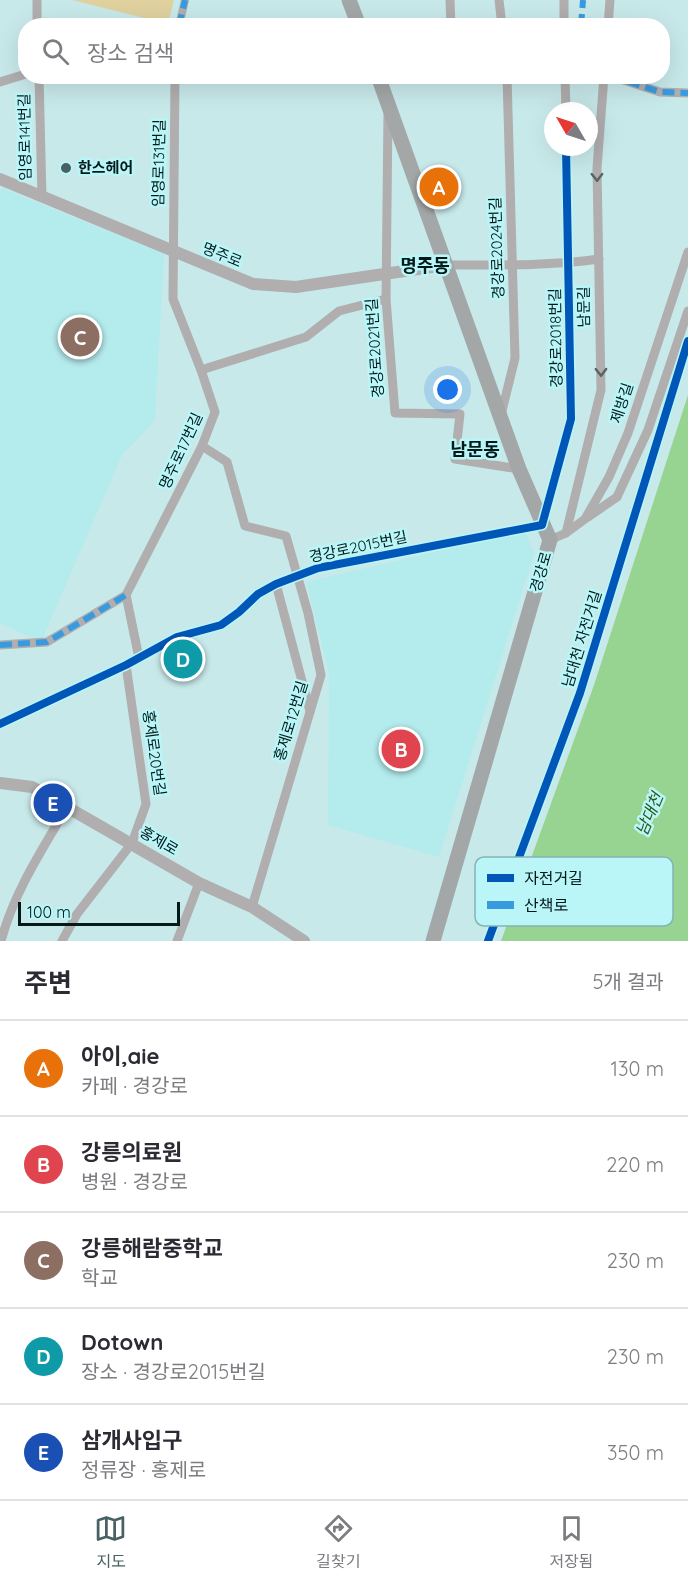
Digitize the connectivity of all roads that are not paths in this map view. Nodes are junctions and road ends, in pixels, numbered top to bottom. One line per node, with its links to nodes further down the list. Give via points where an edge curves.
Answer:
1 (37, 0): 8 (street)
2 (185, 0): 9 (street)
3 (349, 0): 10 (main road)
4 (450, 0): 11 (street)
5 (499, 0): 12 (street)
6 (564, 0): 13 (street)
7 (610, 0): 14 (street)
8 (38, 18)
9 (181, 18)
10 (356, 18)
11 (451, 18)
12 (501, 18)
13 (564, 18)
14 (609, 18)
15 (18, 76): 16 (street)
16 (0, 82)
17 (39, 84): 29 (street, 임영로141번길)
18 (175, 84): 30 (street, 임영로131번길)
19 (380, 84): 26 (main road, 경강로)
20 (507, 84): 35 (street, 경강로2024번길)
21 (565, 84): 25 (street)
22 (603, 84): 32 (street, 남문길, one-way to 32, via 597,168)
23 (636, 84): 24 (street, via 660,92)
24 (688, 93)
25 (566, 102)
26 (388, 107): 34 (main road, 경강로); 36 (street, 경강로2021번길)
27 (566, 156): 33 (street, 경강로2018번길)
28 (0, 179): 29 (street, 명주로)
29 (42, 197): 30 (street, 명주로)
30 (173, 251): 36 (street, 명주로, via 253,284 296,286); 39 (street, 명주로17번길, via 172,299)
31 (688, 252): 43 (street, 제방길, via 628,433)
32 (599, 259): 33 (street); 45 (street, 남문길, one-way to 45, via 601,390)
33 (568, 263): 35 (street); 44 (street, 경강로2018번길, via 571,419)
34 (445, 265): 35 (street); 36 (street, 명주로); 40 (main road, 경강로)
35 (513, 266): 40 (street, 경강로2024번길, via 515,358)
36 (387, 273): 37 (street, 경강로2021번길)
37 (386, 300): 39 (street, via 339,311 306,338); 42 (street, 경강로2021번길, via 395,413 460,414 454,459)
38 (688, 311): 43 (street, via 648,430 617,497)
39 (201, 370): 41 (street, 명주로17번길, via 215,412)
40 (500, 417): 42 (main road, 경강로)
41 (202, 446): 47 (street, 홍제로12번길, via 227,462 245,526 286,536); 49 (street, 명주로17번길)
42 (519, 469): 44 (main road, 경강로)
43 (585, 519): 45 (street, 제방길)
44 (542, 525): 46 (main road, 경강로); 47 (street, 경강로2015번길)
45 (566, 533): 46 (street, 제방길)
46 (550, 540): 64 (main road, 경강로)
47 (297, 575): 48 (street, 경강로2015번길); 53 (street, 홍제로12번길, via 321,675)
48 (276, 584): 51 (street, 경강로2015번길, via 221,625 177,637); 53 (street)
49 (126, 595): 50 (street, via 47,642); 51 (street)
50 (0, 645)
51 (139, 658): 52 (street, 경강로2015번길)
52 (126, 666): 54 (street, 경강로2015번길); 57 (street, 홍제로20번길, via 146,804)
53 (310, 711): 59 (street, 홍제로12번길)
54 (0, 724)
55 (0, 783): 56 (street, 홍제로, via 32,787)
56 (67, 807): 57 (street, 홍제로); 61 (street, via 21,887)
57 (132, 843): 58 (street, 홍제로); 62 (street, 홍제로20번길, via 77,914)
58 (199, 883): 59 (street, 홍제로); 63 (street)
59 (252, 908): 60 (street, 홍제로)
60 (299, 940)
61 (1, 941)
62 (62, 941)
63 (177, 941)
64 (434, 941)

